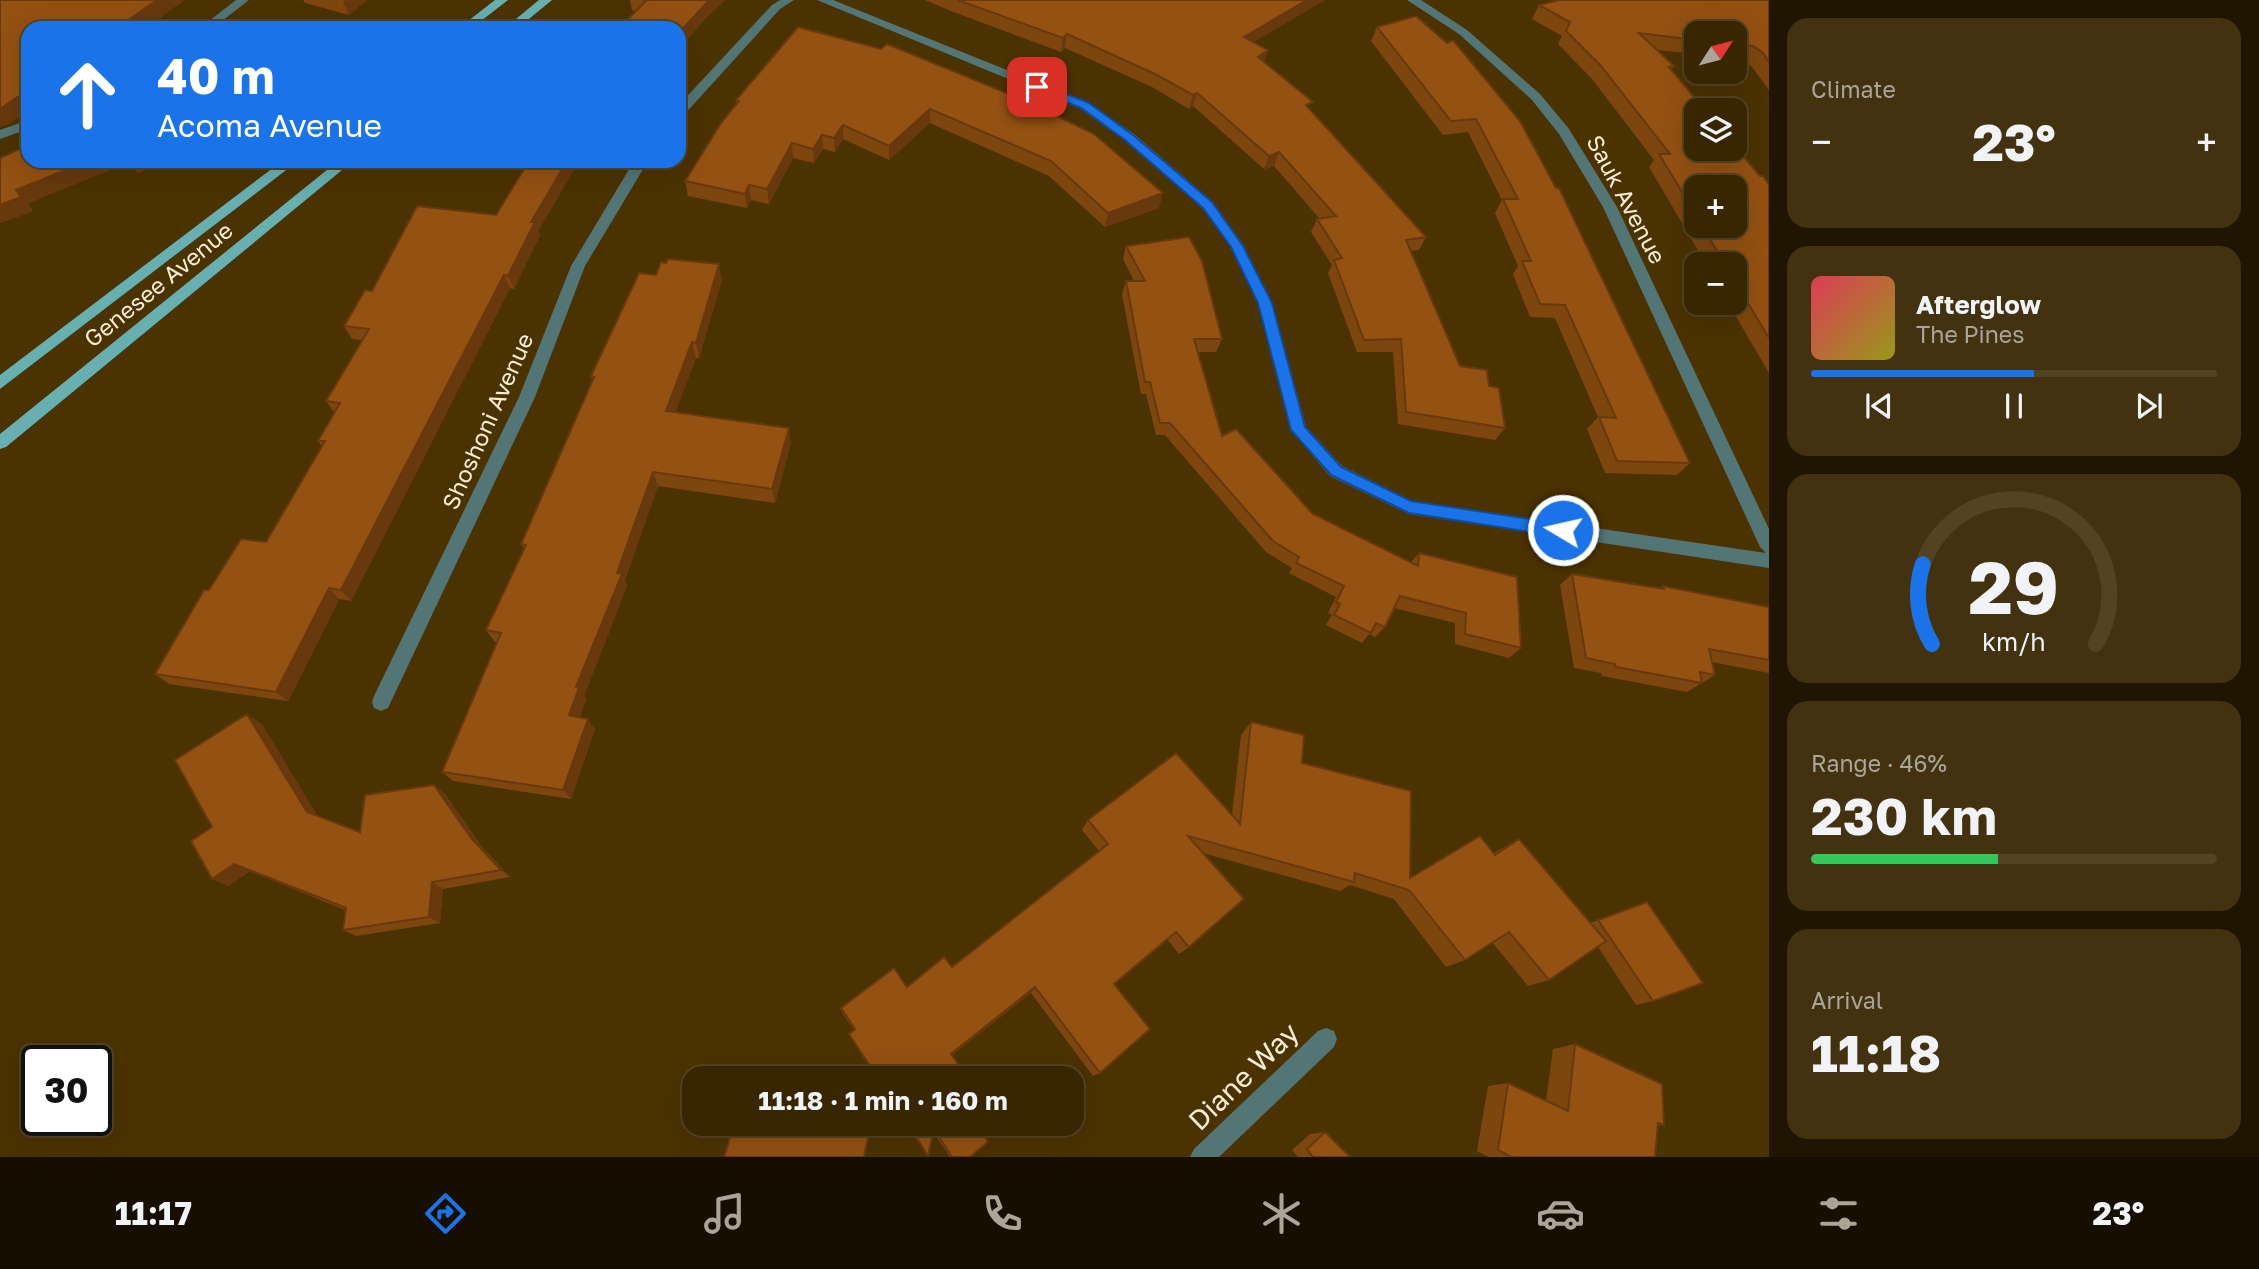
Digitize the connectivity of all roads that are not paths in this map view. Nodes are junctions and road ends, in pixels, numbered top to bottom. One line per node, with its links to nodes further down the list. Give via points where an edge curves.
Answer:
1 (243, 0): 7 (street)
2 (502, 0): 8 (main road)
3 (546, 0): 9 (main road)
4 (788, 0): 10 (street, via 776,7)
5 (823, 0): 19 (street, via 1085,106 1208,205 1237,246 1265,303 1298,430 1336,471 1409,507)
6 (1413, 0): 18 (street, Sauk Avenue, via 1463,32 1536,97 1564,132 1611,207)
7 (215, 21)
8 (475, 21)
9 (520, 21)
10 (686, 105)
11 (21, 127): 12 (street)
12 (0, 135)
13 (282, 168): 16 (main road, Genesee Avenue)
14 (337, 168): 17 (main road, Genesee Avenue)
15 (636, 168): 20 (street, Shoshoni Avenue, via 578,266 527,397)
16 (0, 383)
17 (0, 443)
18 (1769, 547)
19 (1769, 561)
20 (381, 702)
21 (1326, 1039): 22 (street, Diane Way)
22 (1202, 1157)

